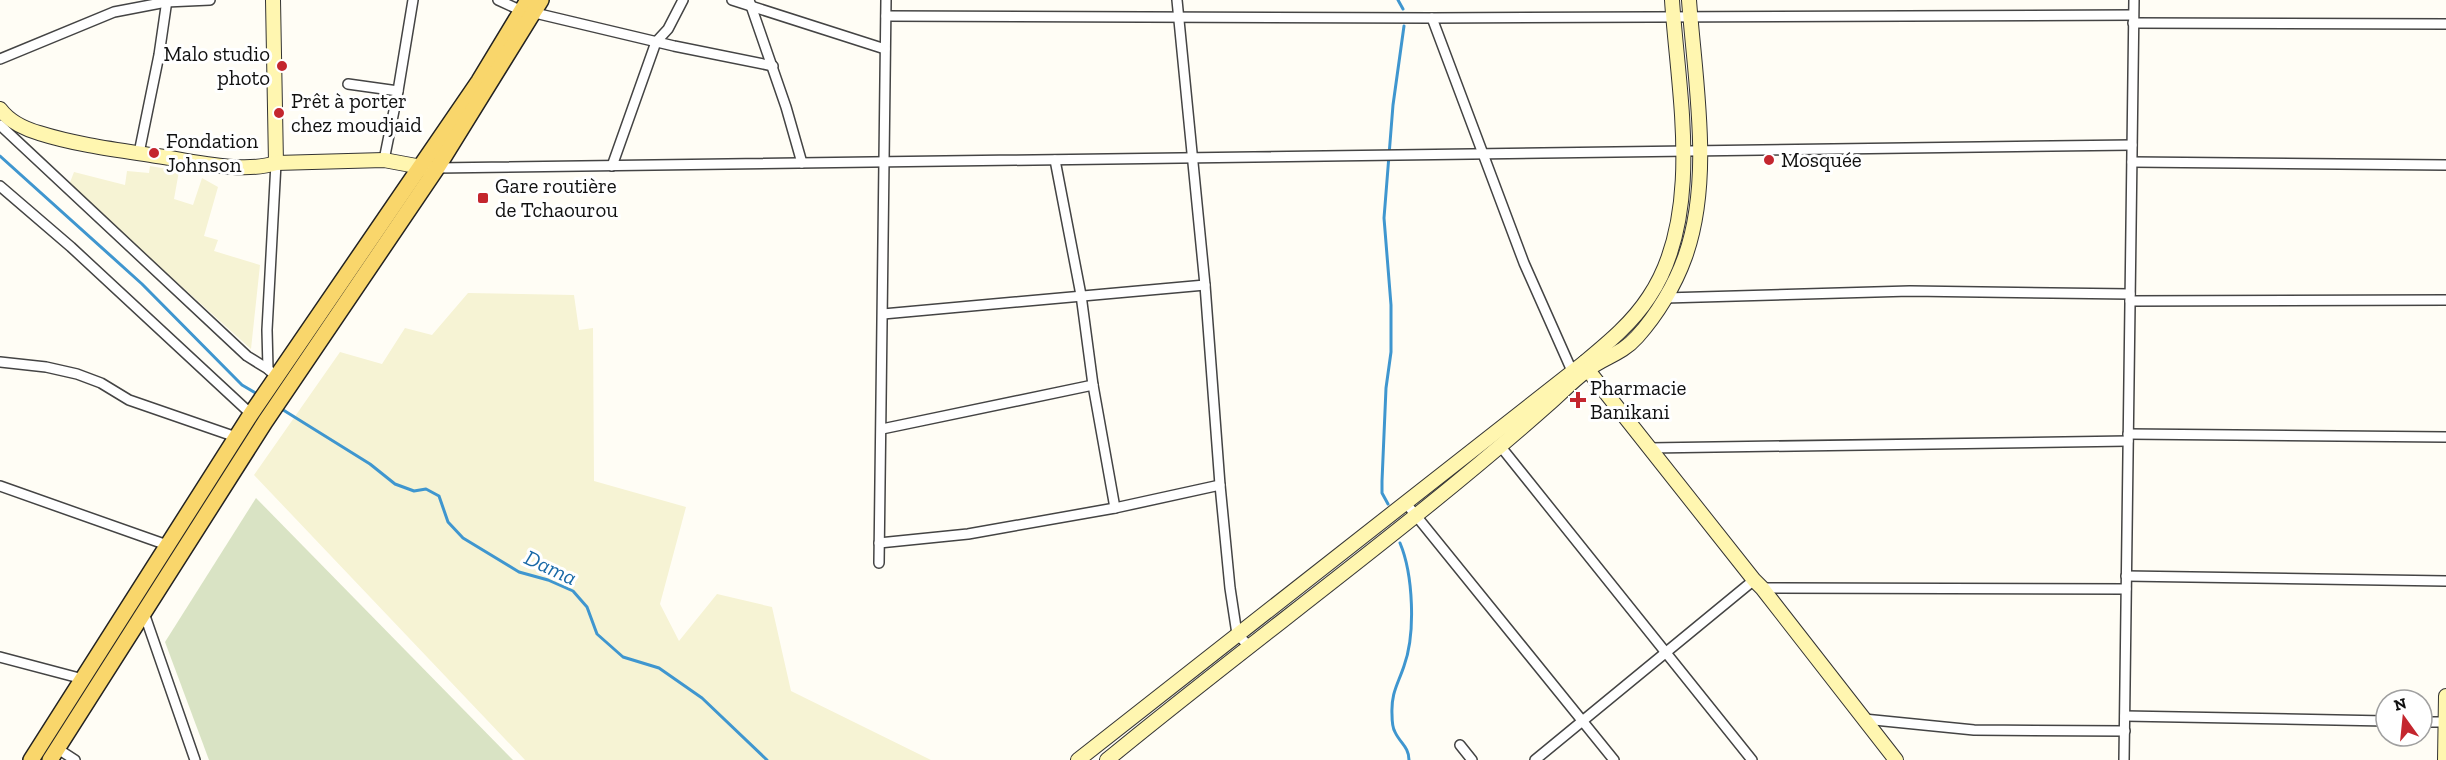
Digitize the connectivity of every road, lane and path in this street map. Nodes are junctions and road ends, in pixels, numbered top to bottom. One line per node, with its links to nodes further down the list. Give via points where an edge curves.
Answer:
1 (210, 0): 12 (street)
2 (273, 0): 39 (street)
3 (413, 0): 27 (street)
4 (498, 0): 14 (street)
5 (682, 0): 22 (street, via 668,29)
6 (732, 0): 13 (street)
7 (886, 0): 15 (street)
8 (1177, 0): 16 (street)
9 (1672, 0): 17 (street)
10 (1689, 0): 18 (street)
11 (2134, 0): 20 (street)
12 (166, 1): 24 (street, via 114,12); 32 (street)
13 (751, 4): 23 (street); 25 (street)
14 (532, 6): 22 (street); 43 (main road); 44 (main road)
15 (886, 16): 16 (street); 23 (street)
16 (1178, 16): 19 (street); 34 (street)
17 (1673, 16): 18 (street); 19 (street); 30 (street)
18 (1690, 16): 20 (street); 31 (street)
19 (1432, 18): 33 (street)
20 (2133, 19): 21 (street); 29 (street)
21 (2446, 24)
22 (656, 42): 25 (street); 42 (street)
23 (885, 49): 37 (street)
24 (0, 59)
25 (773, 66): 40 (street)
26 (348, 84): 27 (street)
27 (398, 91): 35 (street)
28 (2, 118): 32 (street, via 39,133); 55 (street, via 247,356)
29 (2132, 145): 31 (street); 38 (street)
30 (1683, 151): 31 (street); 33 (street); 53 (street, via 1680,210 1664,270 1651,295 1627,325)
31 (1701, 151): 49 (street, via 1695,222)
32 (139, 153): 39 (street, via 212,165)
33 (1481, 154): 34 (street); 54 (street)
34 (1192, 158): 36 (street); 46 (street)
35 (384, 160): 39 (street); 43 (street)
36 (1055, 160): 37 (street); 47 (street)
37 (885, 162): 40 (street); 51 (street)
38 (2132, 162): 41 (street); 48 (street)
39 (276, 163): 55 (street, via 267,330)
40 (802, 163): 42 (street)
41 (2446, 165)
42 (612, 166): 44 (street)
43 (420, 168): 44 (street); 55 (main road)
44 (437, 168): 76 (main road, via 286,390)
45 (0, 186): 57 (street)
46 (1205, 285): 47 (street); 64 (street)
47 (1081, 295): 51 (street); 56 (street)
48 (2130, 297): 49 (street, via 1910,291); 50 (street); 61 (street)
49 (1665, 298): 53 (street, via 1638,337 1621,353)
50 (2446, 300)
51 (883, 314): 58 (street)
52 (0, 362): 59 (street, via 77,374 129,400)
53 (1586, 366): 54 (street); 62 (street); 63 (street)
54 (1572, 371): 66 (street)
55 (273, 375): 57 (main road)
56 (1093, 386): 58 (street); 67 (street)
57 (254, 408): 59 (main road)
58 (882, 429): 69 (street)
59 (236, 436): 70 (main road)
60 (2446, 436): 61 (street)
61 (2128, 437): 63 (street); 72 (street)
62 (1501, 447): 68 (street); 79 (street)
63 (1650, 448): 74 (street)
64 (1220, 485): 67 (street); 77 (street)
65 (0, 486): 70 (street)
66 (1405, 502): 68 (street); 77 (street)
67 (1115, 508): 69 (street, via 968,534)
68 (1417, 517): 78 (street); 85 (street)
69 (879, 543): 71 (street)
70 (167, 544): 81 (main road)
71 (879, 563)
72 (2126, 576): 73 (street); 75 (street)
73 (2446, 581)
74 (1758, 584): 75 (street); 79 (street); 84 (street)
75 (2126, 589): 83 (street)
76 (144, 613): 90 (main road); 93 (street)
77 (1237, 633): 78 (street); 94 (street)
78 (1249, 646): 95 (street)
79 (1666, 653): 85 (street); 99 (street)
80 (0, 657): 81 (street)
81 (83, 679): 91 (main road)
82 (2446, 696): 87 (street)
83 (2125, 716): 86 (street); 88 (street)
84 (1864, 720): 88 (street, via 1974,730); 100 (street)
85 (1584, 721): 97 (street); 98 (street)
86 (2374, 721)
87 (2445, 722): 102 (street)
88 (2125, 732): 101 (street)
89 (1460, 745): 96 (street)
90 (54, 755): 92 (street)
91 (31, 760)
92 (75, 760)
93 (195, 760)
94 (1078, 760)
95 (1107, 760)
96 (1472, 760)
97 (1535, 760)
98 (1614, 760)
99 (1752, 760)
100 (1896, 760)
101 (2124, 760)
102 (2445, 760)

